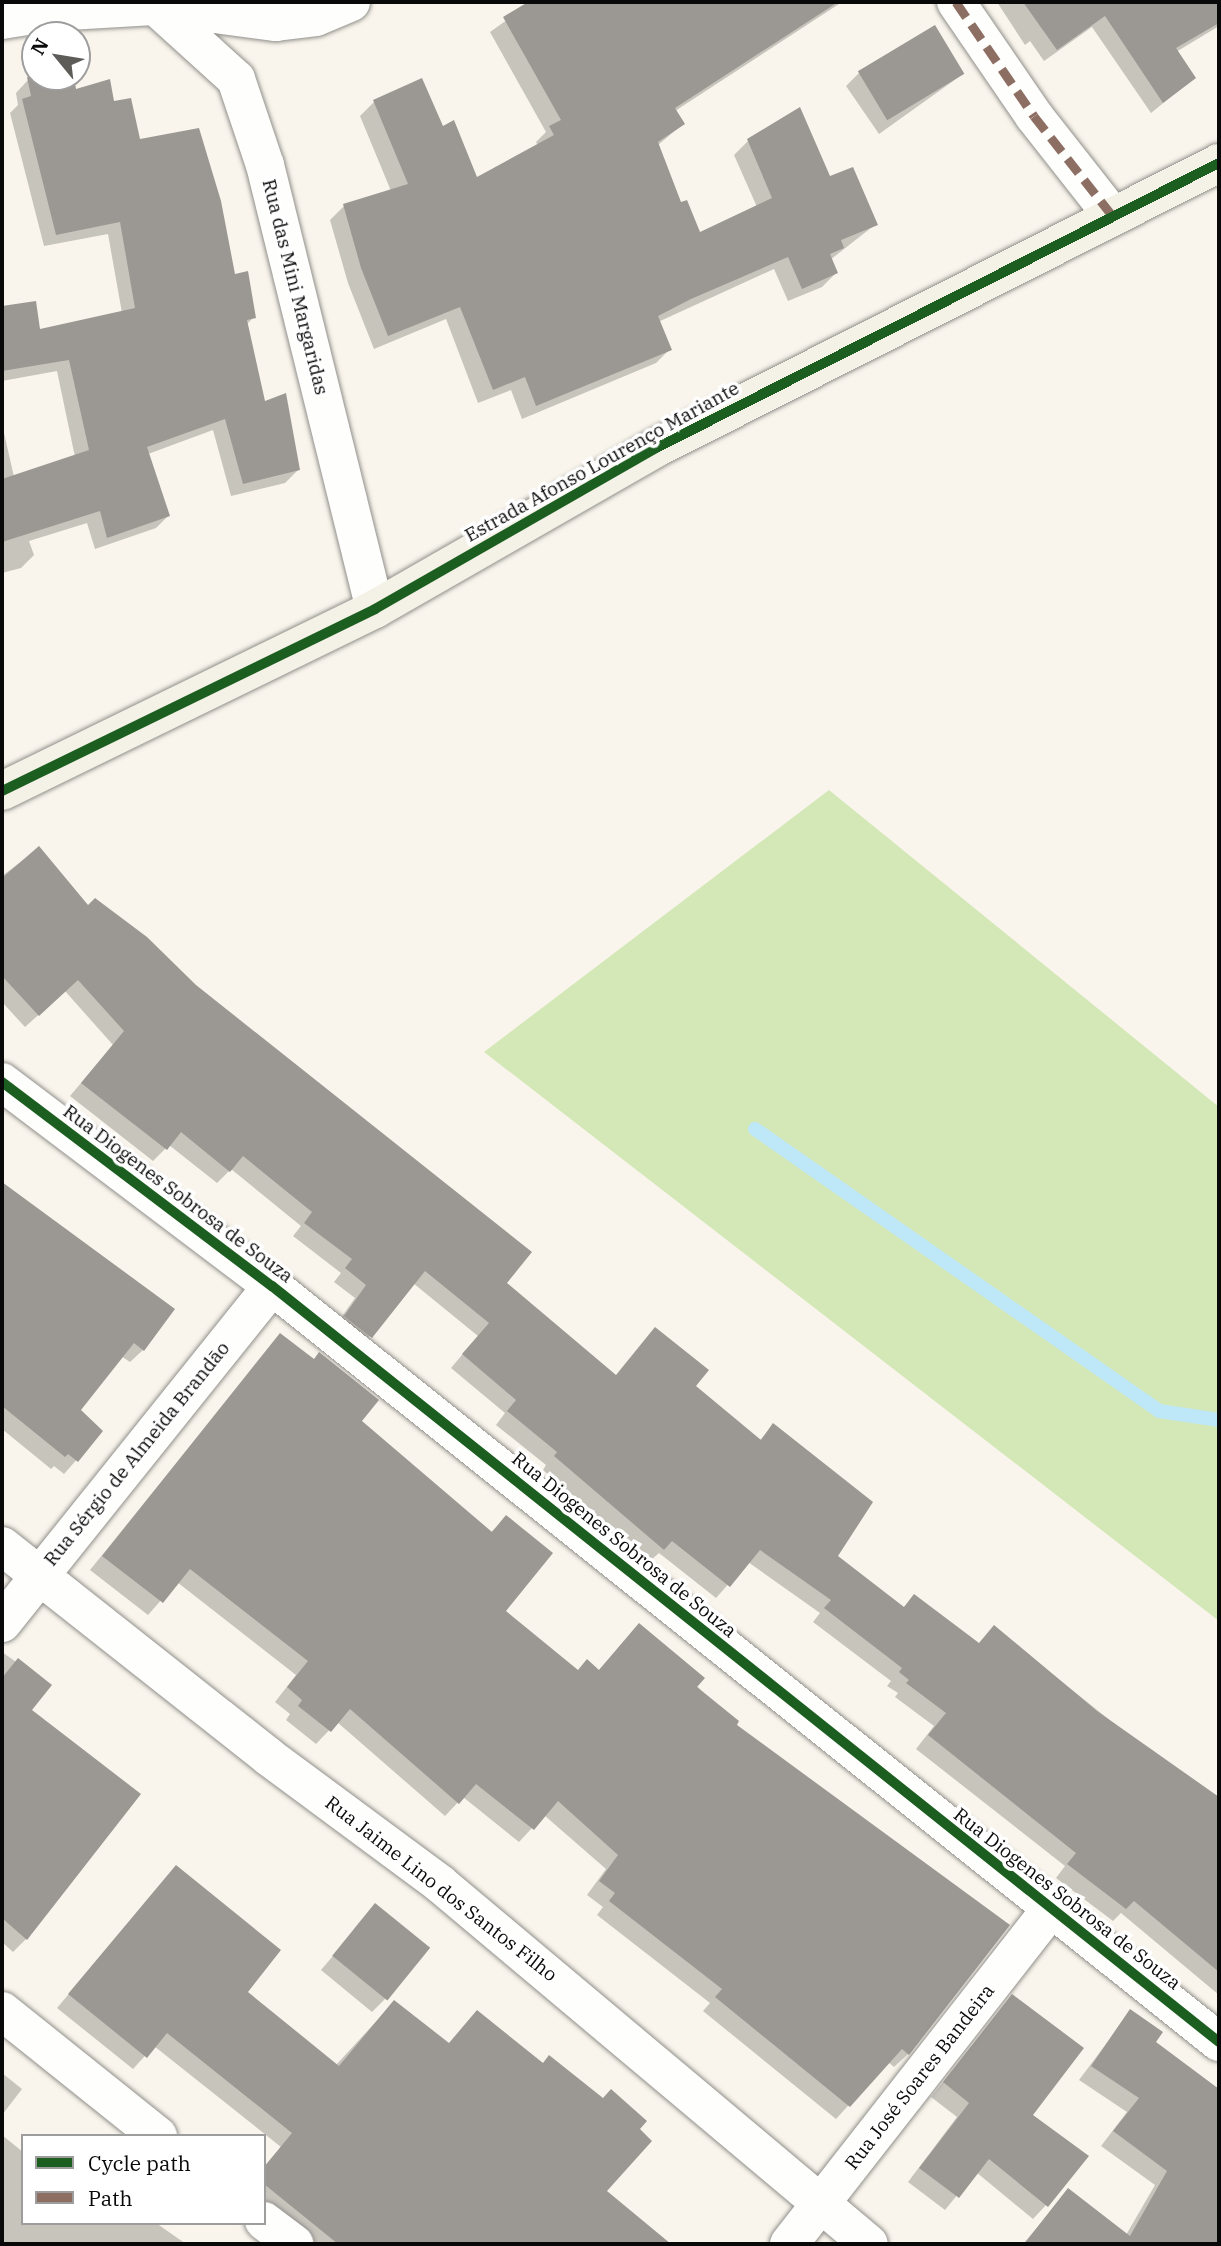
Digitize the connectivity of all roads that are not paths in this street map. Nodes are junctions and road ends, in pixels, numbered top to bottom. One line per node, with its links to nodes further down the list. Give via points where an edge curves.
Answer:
1 (351, 2): 3 (street, via 316,17 275,22)
2 (956, 2): 6 (street, via 1034,116)
3 (153, 4): 4 (street); 7 (street, Rua das Mini Margaridas, via 236,79 265,165)
4 (2, 20)
5 (1219, 163): 6 (main road, Estrada Afonso Lourenço Mariante)
6 (1111, 214): 7 (main road, Estrada Afonso Lourenço Mariante, via 656,448)
7 (375, 609): 8 (main road, Estrada Afonso Lourenço Mariante)
8 (2, 791)
9 (2, 1082): 10 (street, Rua Diogenes Sobrosa de Souza)
10 (272, 1286): 12 (street, Rua Sérgio de Almeida Brandão); 14 (street, Rua Diogenes Sobrosa de Souza)
11 (2, 1546): 12 (street, Rua Jaime Lino dos Santos Filho)
12 (39, 1576): 13 (street, Rua Sérgio de Almeida Brandão); 18 (street, Rua Jaime Lino dos Santos Filho, via 449,1891)
13 (2, 1623)
14 (1051, 1909): 16 (street, Rua Diogenes Sobrosa de Souza); 18 (street, Rua José Soares Bandeira)
15 (2, 2011): 17 (street)
16 (1219, 2042)
17 (156, 2134)
18 (821, 2205): 21 (street, Rua José Soares Bandeira); 22 (street, Rua Jaime Lino dos Santos Filho)
19 (266, 2223): 20 (street)
20 (294, 2244)
21 (789, 2244)
22 (869, 2244)

